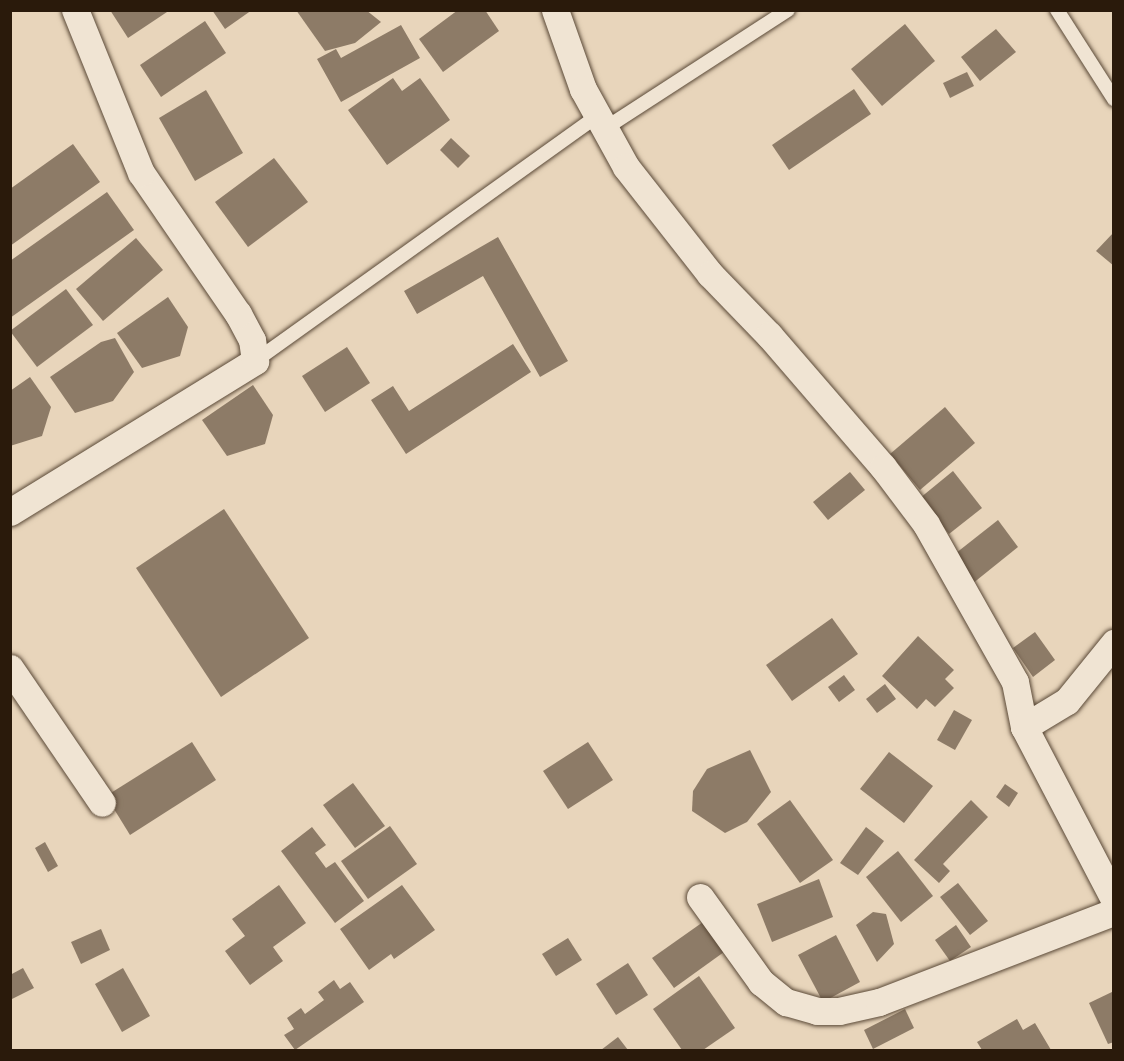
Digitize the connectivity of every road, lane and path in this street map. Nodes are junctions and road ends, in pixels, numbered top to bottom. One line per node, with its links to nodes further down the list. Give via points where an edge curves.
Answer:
1 (75, 10): 7 (street, via 141,173 238,314 252,340)
2 (555, 10): 6 (street)
3 (788, 10): 6 (lane)
4 (1057, 10): 5 (lane)
5 (1113, 99)
6 (600, 122): 7 (lane); 11 (street, via 626,166 710,274 769,335 926,524 1015,682)
7 (255, 361): 8 (street)
8 (10, 512)
9 (1113, 644): 11 (street, via 1067,701)
10 (10, 668): 12 (street)
11 (1024, 727): 14 (street)
12 (102, 803)
13 (700, 897): 15 (street, via 761,982 786,1002 817,1011 839,1011 879,1002)
14 (1113, 899)
15 (1113, 912)

